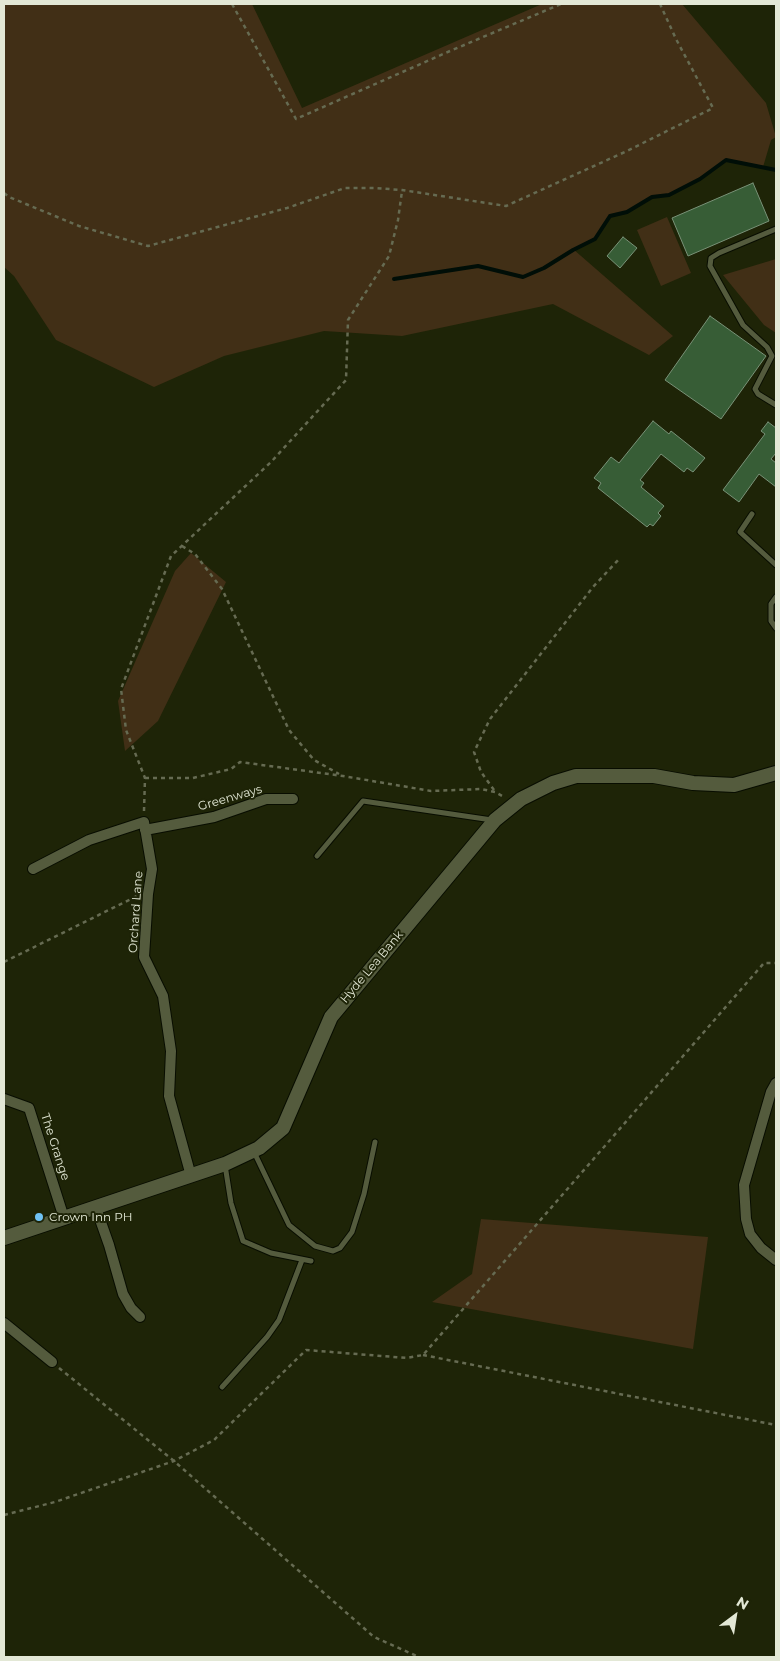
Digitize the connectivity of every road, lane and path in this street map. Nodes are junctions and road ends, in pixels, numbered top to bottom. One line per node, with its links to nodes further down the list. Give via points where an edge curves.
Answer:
1 (232, 4): 2 (path, via 296,119)
2 (561, 4)
3 (660, 4): 4 (path, via 713,108 506,206)
4 (402, 190): 5 (path, via 344,188 270,213 148,246 79,226); 9 (path, via 389,256 348,320 346,380 271,462)
5 (4, 193)
6 (776, 229): 7 (lane, via 718,253 711,258 710,266 743,325 772,356 755,389)
7 (776, 405)
8 (752, 514): 11 (lane, via 740,532)
9 (182, 546): 15 (path, via 195,554 222,589 289,730 314,760); 16 (path, via 171,556 120,689 126,730)
10 (620, 558): 17 (path, via 593,587 490,720 474,752 481,772)
11 (776, 565)
12 (776, 597): 13 (lane, via 771,604 771,621)
13 (776, 628)
14 (776, 773): 19 (street, Hyde Lea Bank, via 734,785 693,783 654,776 576,776 553,783)
15 (343, 776): 16 (path, via 240,762 231,769 193,778); 17 (path, via 431,791 481,789)
16 (145, 778): 21 (path)
17 (495, 792): 19 (path)
18 (293, 799): 21 (street, Greenways, via 266,798 214,817)
19 (514, 803): 20 (street, Hyde Lea Bank)
20 (495, 820): 22 (lane, via 363,801); 30 (street, Hyde Lea Bank, via 331,1017 283,1128)
21 (145, 826): 23 (street, Greenways, via 89,840); 24 (street, Orchard Lane, via 152,869)
22 (317, 856)
23 (33, 869)
24 (148, 894): 25 (path, via 140,895); 32 (street, Orchard Lane, via 144,957 163,996 172,1051 169,1096)
25 (4, 962)
26 (776, 963): 41 (path, via 764,963)
27 (776, 1083): 37 (street, via 744,1184 750,1234)
28 (4, 1099): 34 (street, The Grange, via 29,1108)
29 (374, 1142): 30 (lane, via 364,1194 352,1232 334,1251 315,1246 289,1225)
30 (253, 1151): 31 (street, Hyde Lea Bank)
31 (225, 1164): 32 (street, Hyde Lea Bank); 36 (lane, via 231,1203 243,1241 271,1253)
32 (191, 1176): 33 (street, Hyde Lea Bank)
33 (96, 1208): 34 (street, Hyde Lea Bank); 39 (street, via 123,1294)
34 (64, 1218): 35 (street, Hyde Lea Bank)
35 (4, 1238)
36 (302, 1260): 38 (lane); 43 (lane, via 279,1320)
37 (776, 1260)
38 (311, 1261)
39 (140, 1317)
40 (4, 1323): 42 (street)
41 (423, 1355): 44 (path); 45 (path, via 407,1358 306,1350 214,1440)
42 (52, 1362): 45 (path)
43 (222, 1387)
44 (776, 1425)
45 (174, 1461): 46 (path, via 54,1502); 47 (path, via 374,1637)
46 (4, 1515)
47 (419, 1657)

